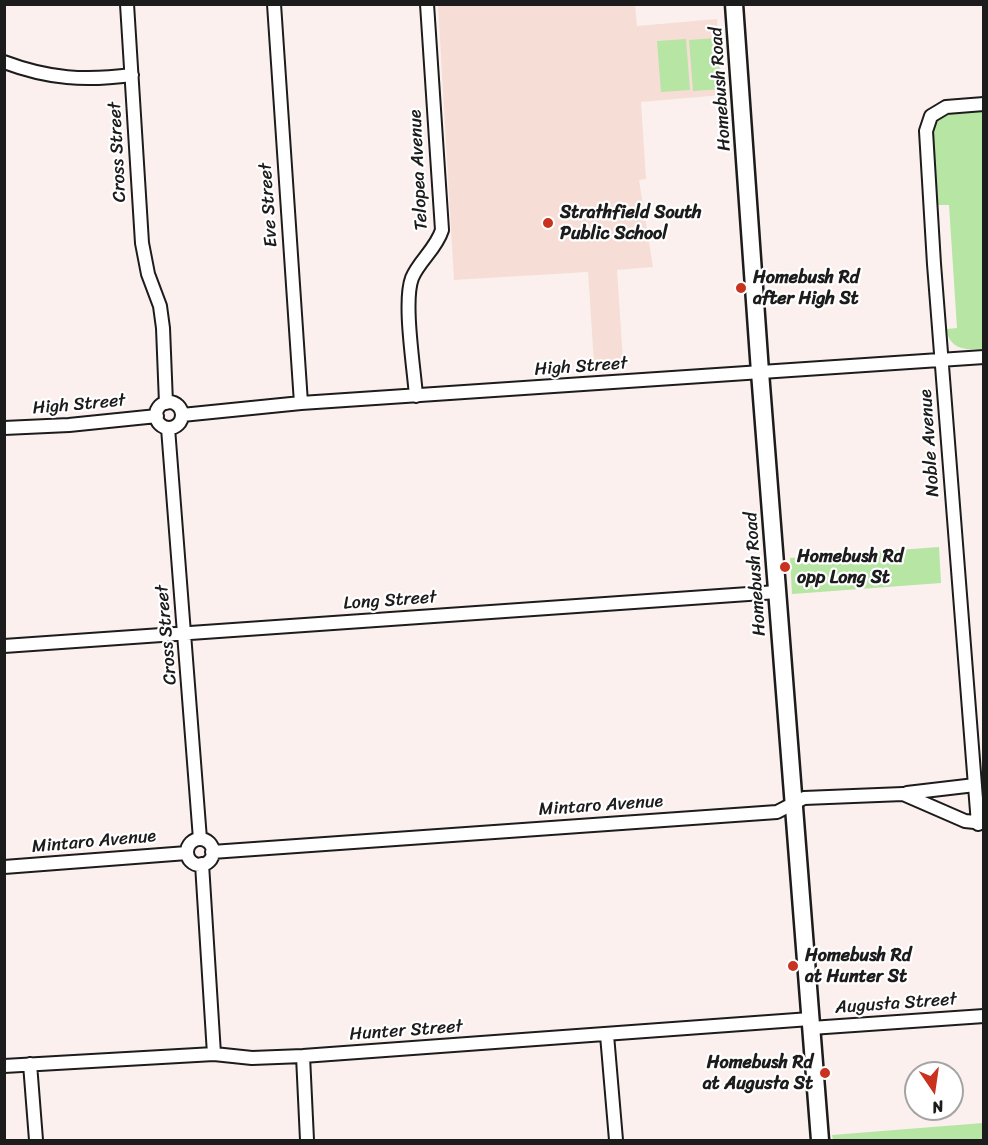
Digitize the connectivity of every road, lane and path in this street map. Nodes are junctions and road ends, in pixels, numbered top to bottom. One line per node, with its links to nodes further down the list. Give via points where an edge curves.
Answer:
1 (127, 4): 6 (street, Cross Street)
2 (274, 4): 13 (street, Eve Street)
3 (427, 4): 11 (street, Telopea Avenue, via 442,230 414,274 409,296)
4 (734, 4): 10 (main road, Homebush Road)
5 (4, 62): 6 (street, via 66,78)
6 (132, 75): 12 (street, Cross Street, via 141,243 160,306)
7 (984, 104): 9 (street, Noble Avenue, via 946,107 927,123)
8 (984, 357): 9 (street, High Street)
9 (941, 360): 10 (street, High Street); 21 (street, Noble Avenue)
10 (760, 372): 11 (street, High Street); 18 (main road, Homebush Road)
11 (416, 396): 13 (street, High Street)
12 (166, 403): 14 (street, via 178,406); 15 (street)
13 (302, 403): 14 (street, High Street)
14 (182, 415): 17 (street, via 179,423)
15 (157, 416): 16 (street, High Street); 17 (street, via 160,424)
16 (4, 428)
17 (168, 428): 19 (street, Cross Street)
18 (777, 592): 19 (street, Long Street); 23 (main road, Homebush Road)
19 (185, 634): 20 (street, Long Street); 25 (street, Cross Street)
20 (4, 646)
21 (975, 785): 22 (street); 24 (street, Noble Avenue)
22 (903, 794): 23 (street, Mintaro Avenue, via 804,798); 24 (street, Mintaro Avenue, via 966,821)
23 (794, 805): 26 (street, Mintaro Avenue, via 777,812); 31 (main road, Homebush Road)
24 (981, 823)
25 (200, 839): 26 (street, via 210,844); 27 (street, via 189,845)
26 (212, 852): 28 (street, via 210,860)
27 (187, 853): 28 (street, via 194,863); 29 (street, Mintaro Avenue)
28 (202, 864): 33 (street)
29 (4, 867)
30 (984, 1016): 31 (street, Augusta Street)
31 (810, 1023): 32 (street, Hunter Street); 40 (main road, Homebush Road)
32 (607, 1035): 34 (street, Hunter Street); 39 (street)
33 (214, 1054): 34 (street, Hunter Street, via 252,1058); 35 (street, Hunter Street)
34 (303, 1056): 38 (street)
35 (30, 1064): 36 (street, Hunter Street); 37 (street)
36 (4, 1066)
37 (36, 1140)
38 (308, 1140)
39 (616, 1140)
40 (820, 1140)

